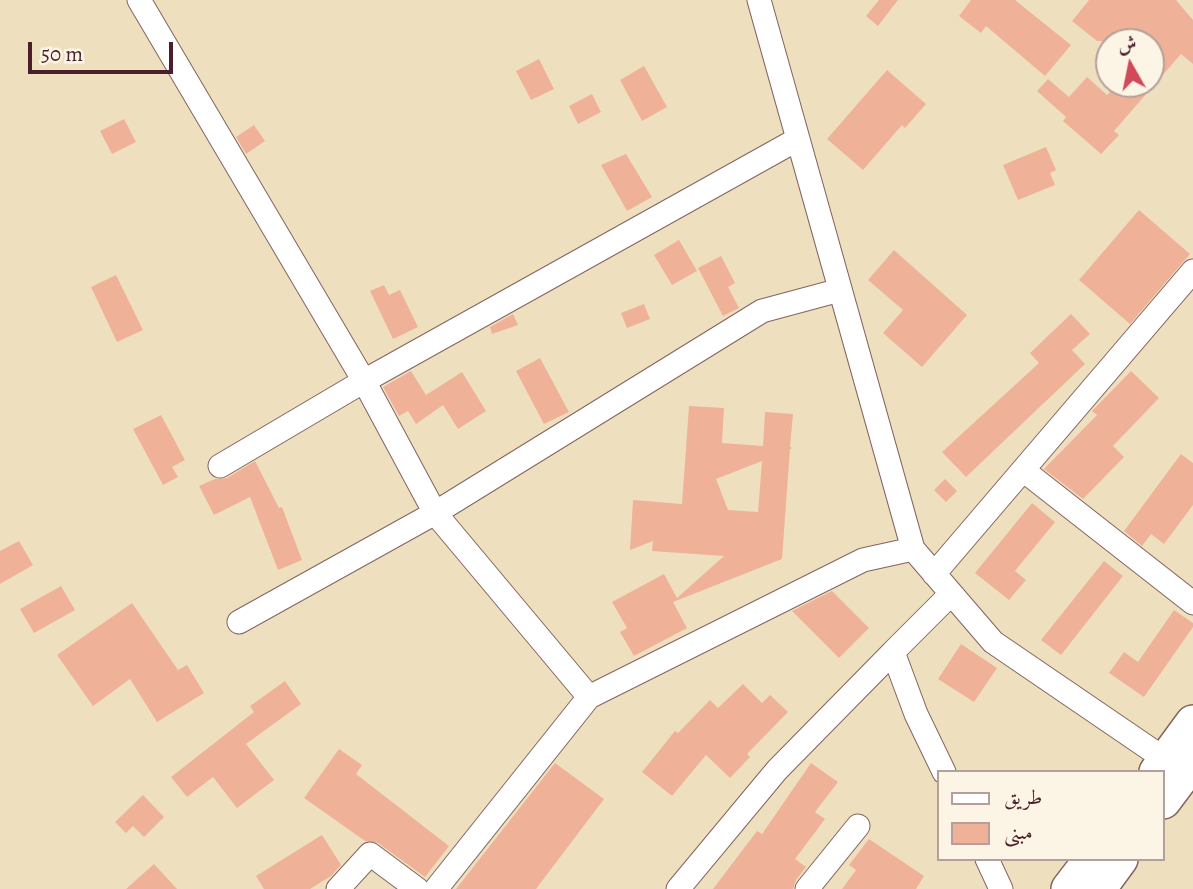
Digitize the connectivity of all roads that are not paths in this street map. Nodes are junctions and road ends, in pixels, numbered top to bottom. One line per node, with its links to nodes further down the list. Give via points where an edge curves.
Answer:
1 (139, 0): 6 (street)
2 (759, 0): 3 (street)
3 (798, 139): 5 (street); 6 (street)
4 (1193, 271): 8 (street)
5 (840, 290): 9 (street, via 762,311); 10 (street)
6 (364, 381): 7 (street); 9 (street)
7 (220, 466)
8 (1023, 470): 11 (street); 13 (street)
9 (435, 513): 14 (street); 16 (street)
10 (913, 550): 11 (street); 16 (street, via 863,560)
11 (934, 574): 12 (street)
12 (951, 594): 15 (street); 18 (street, via 993,642)
13 (1193, 603)
14 (239, 622)
15 (893, 652): 19 (street); 28 (street, via 777,770)
16 (589, 697): 27 (street)
17 (1193, 723): 18 (main road)
18 (1172, 764): 20 (main road)
19 (943, 770)
20 (1165, 794)
21 (858, 826): 29 (street)
22 (988, 861): 30 (street)
23 (1090, 861): 31 (main road)
24 (1119, 861): 32 (main road)
25 (338, 889): 26 (street, via 370,854)
26 (416, 889)
27 (436, 889)
28 (678, 889)
29 (807, 889)
30 (1001, 889)
31 (1069, 889)
32 (1098, 889)

